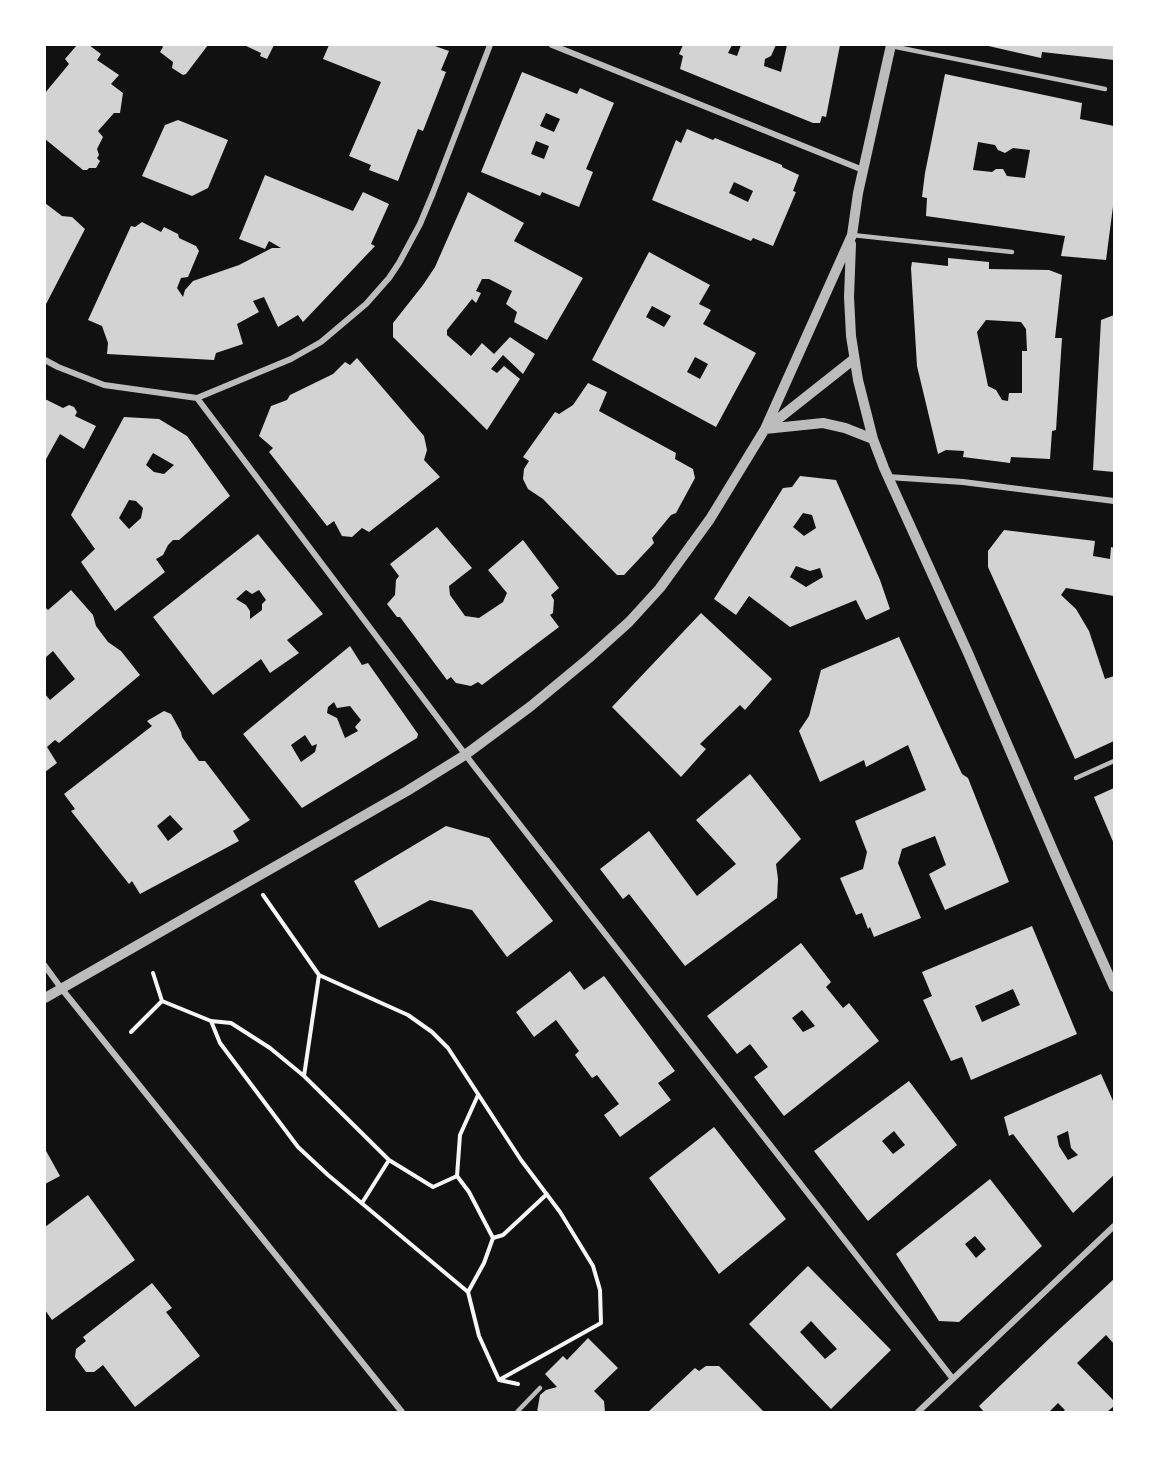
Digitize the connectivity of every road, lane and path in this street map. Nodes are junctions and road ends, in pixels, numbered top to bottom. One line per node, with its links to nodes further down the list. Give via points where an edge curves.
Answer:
1 (490, 45): 10 (street, via 420,224 388,278 351,318 308,350)
2 (552, 45): 5 (street)
3 (891, 46): 4 (lane); 5 (street)
4 (1105, 89)
5 (862, 170): 6 (street)
6 (852, 235): 7 (lane); 8 (street, via 849,297); 11 (street)
7 (1012, 252)
8 (854, 359): 11 (street); 12 (street)
9 (45, 360): 10 (street, via 104,385)
10 (197, 398): 15 (street)
11 (765, 429): 12 (street, via 824,423); 15 (street, via 698,536 645,604 589,658)
12 (873, 440): 13 (street)
13 (888, 477): 14 (street); 22 (street)
14 (1114, 501)
15 (465, 755): 18 (street); 37 (street)
16 (1114, 761): 17 (lane)
17 (1076, 778)
18 (252, 879): 21 (path); 23 (street)
19 (45, 966): 23 (street)
20 (153, 973): 25 (path)
21 (319, 975): 28 (path); 29 (path, via 408,1016 432,1032 448,1048)
22 (1114, 987)
23 (61, 988): 24 (street); 40 (street)
24 (45, 998)
25 (162, 1001): 26 (path); 27 (path)
26 (212, 1021): 28 (path, via 231,1023); 33 (path, via 220,1043 298,1147)
27 (131, 1032)
28 (304, 1076): 30 (path)
29 (478, 1094): 31 (path, via 460,1135); 32 (path)
30 (389, 1160): 31 (path, via 433,1187); 33 (path)
31 (457, 1176): 35 (path)
32 (547, 1194): 35 (path, via 503,1235); 38 (path, via 593,1266 600,1290 602,1323)
33 (362, 1203): 36 (path)
34 (1114, 1226): 37 (street)
35 (493, 1238): 36 (path)
36 (468, 1292): 38 (path, via 479,1336)
37 (953, 1379): 42 (street)
38 (499, 1380): 39 (path)
39 (540, 1388): 41 (lane)
40 (402, 1412)
41 (517, 1412)
42 (918, 1412)

